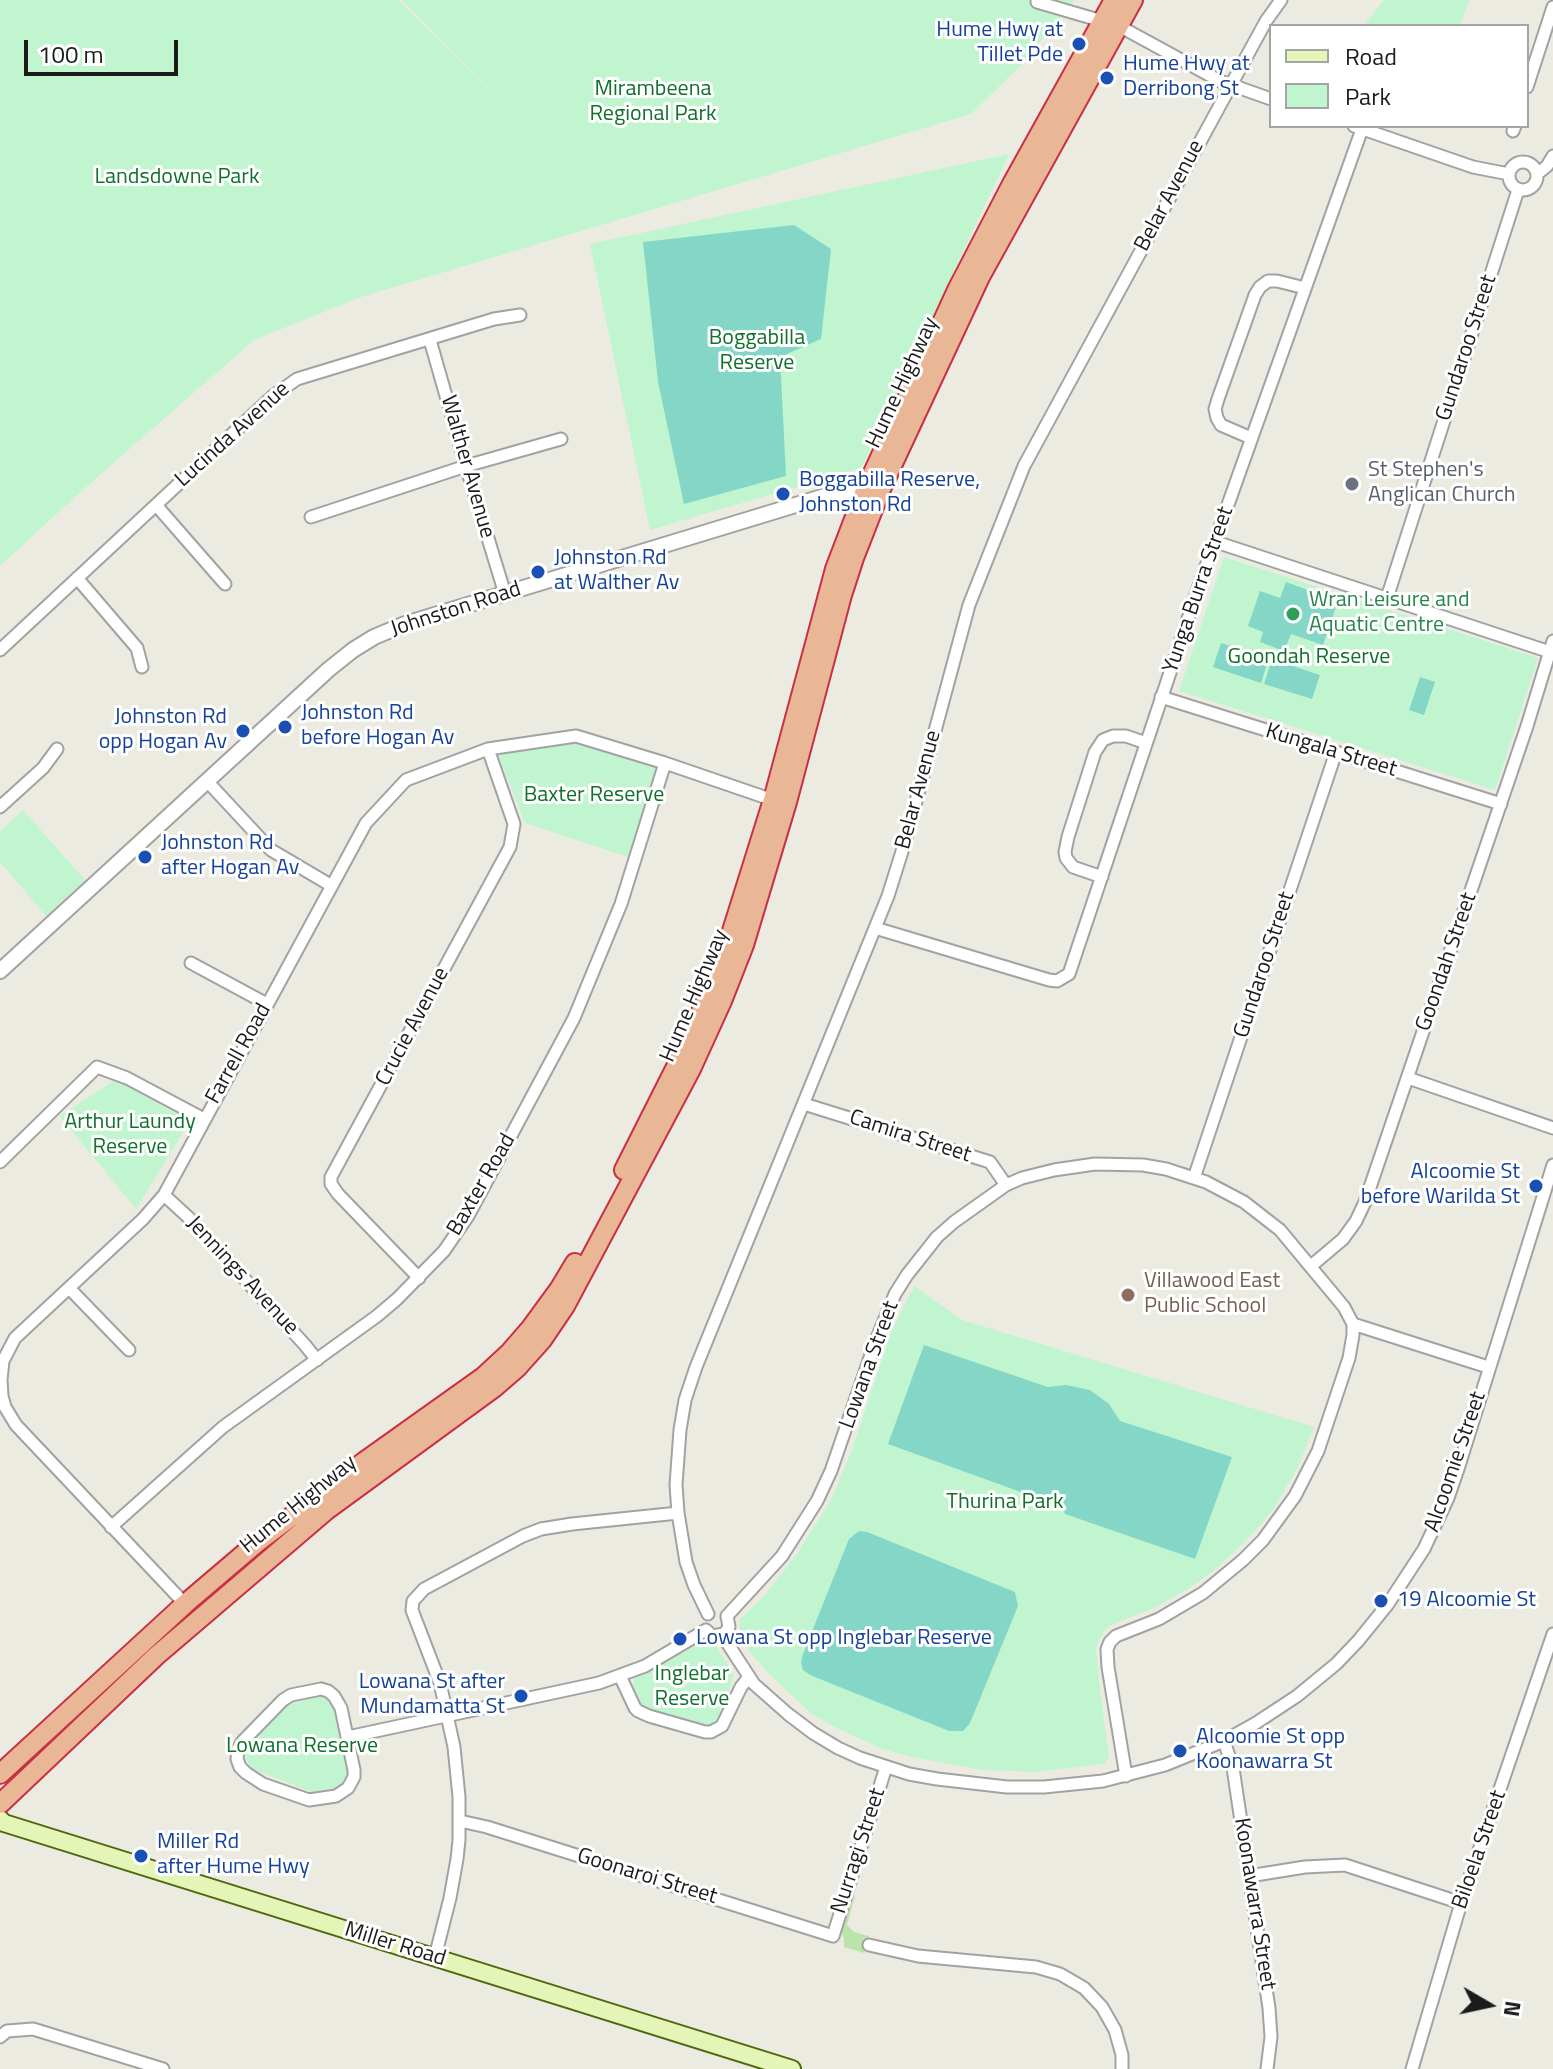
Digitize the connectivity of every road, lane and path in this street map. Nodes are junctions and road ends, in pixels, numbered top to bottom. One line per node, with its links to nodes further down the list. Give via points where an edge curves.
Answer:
1 (1114, 0): 6 (highway, Hume Highway)
2 (1133, 0): 6 (highway, Hume Highway)
3 (1281, 0): 10 (street, Belar Avenue)
4 (1037, 2): 6 (street)
5 (1553, 7): 7 (street)
6 (1111, 23): 10 (street); 24 (highway, Hume Highway)
7 (1539, 51): 8 (street); 9 (street)
8 (1553, 55)
9 (1529, 81)
10 (1231, 85): 11 (street); 47 (street, Belar Avenue, via 1024,466 969,605 901,855)
11 (1269, 98)
12 (1358, 128): 18 (street, Yunga Burra Street)
13 (1361, 128): 15 (street)
14 (1553, 156): 16 (street)
15 (1509, 174): 16 (street, via 1520,162 1533,166); 17 (street)
16 (1537, 174): 17 (street, via 1532,187)
17 (1518, 190): 31 (street, Gundaroo Street)
18 (1305, 288): 21 (street, Yunga Burra Street); 21 (street, via 1268,281 1255,295 1215,409 1221,425)
19 (520, 315): 20 (street, Lucinda Avenue)
20 (430, 340): 23 (street, Walther Avenue); 25 (street, Lucinda Avenue, via 297,379)
21 (1251, 438): 27 (street, Yunga Burra Street)
22 (561, 439): 23 (street)
23 (466, 466): 26 (street); 30 (street, Walther Avenue)
24 (873, 489): 30 (street, Johnston Road, via 835,493); 42 (highway, Hume Highway, via 835,569); 85 (highway, Hume Highway, via 744,945 691,1069 565,1306 517,1368 328,1509 156,1656)
25 (156, 505): 28 (street, Lucinda Avenue); 29 (street)
26 (311, 517)
27 (1216, 542): 31 (street); 35 (street, Yunga Burra Street)
28 (77, 578): 33 (street, Lucinda Avenue); 34 (street, via 137,648)
29 (225, 584)
30 (505, 594): 41 (street, Johnston Road, via 405,624 353,650)
31 (1387, 598): 32 (street)
32 (1551, 646): 43 (street, Goondah Street)
33 (0, 650)
34 (142, 667)
35 (1161, 697): 36 (street, Yunga Burra Street); 39 (street, Kungala Street)
36 (1146, 743): 45 (street, Yunga Burra Street); 45 (street, via 1108,737 1099,745 1086,780 1065,852 1073,867)
37 (57, 749): 44 (street)
38 (488, 749): 40 (street, Farrell Road, via 576,736); 46 (street, Farrell Road, via 406,780 366,823); 62 (street, Crucie Avenue, via 514,824 510,847 331,1177 338,1194)
39 (1336, 752): 43 (street, Kungala Street); 58 (street, Gundaroo Street)
40 (665, 763): 42 (street, Farrell Road); 62 (street, Baxter Road, via 621,904 574,1018 468,1216)
41 (207, 781): 46 (street, via 271,850); 49 (street, Johnston Road)
42 (773, 800): 71 (highway, Hume Highway, via 714,982 685,1049 560,1288 530,1329 483,1377 302,1508)
43 (1501, 804): 51 (street, Goondah Street)
44 (0, 807)
45 (1102, 877): 47 (street, Yunga Burra Street, via 1073,967 1057,981)
46 (332, 886): 50 (street, Farrell Road)
47 (875, 928): 52 (street, Belar Avenue)
48 (191, 963): 50 (street)
49 (0, 971)
50 (267, 1004): 53 (street, Farrell Road)
51 (1408, 1078): 54 (street); 61 (street, Goondah Street, via 1356,1221)
52 (804, 1104): 59 (street, Camira Street, via 990,1162); 69 (street, Belar Avenue, via 685,1400 677,1458)
53 (204, 1119): 56 (street, via 97,1067); 60 (street, Farrell Road)
54 (1553, 1127): 55 (street)
55 (1553, 1134)
56 (0, 1162)
57 (1553, 1165): 67 (street, Alcoomie Street)
58 (1194, 1178): 59 (street, Lowana Street, via 1143,1165 1095,1164 1037,1173); 61 (street, Lowana Street, via 1264,1215)
59 (1006, 1185): 73 (street, Lowana Street, via 937,1237 907,1275 885,1316 817,1501 782,1556)
60 (164, 1195): 63 (street, Farrell Road); 66 (street, Jennings Avenue)
61 (1311, 1266): 64 (street, Lowana Street)
62 (419, 1278): 66 (street, Baxter Road)
63 (69, 1288): 65 (street); 68 (street, Farrell Road, via 15,1338)
64 (1353, 1324): 67 (street); 84 (street, via 1349,1358 1327,1428 1280,1518 1243,1560 1203,1593 1110,1642 1107,1658)
65 (129, 1350)
66 (317, 1360): 70 (street, Baxter Road, via 223,1427)
67 (1488, 1367): 81 (street, Alcoomie Street, via 1448,1498 1424,1549 1388,1604 1312,1684)
68 (0, 1380): 70 (street, Farrell Road, via 5,1407 16,1425)
69 (678, 1513): 72 (street, Belar Avenue, via 686,1562); 79 (street, via 541,1529 418,1594 412,1610)
70 (111, 1527): 71 (street, Farrell Road)
71 (185, 1604): 83 (highway, Hume Highway)
72 (708, 1614): 73 (street, via 718,1611); 74 (street)
73 (727, 1616): 76 (street, via 729,1627)
74 (706, 1630): 76 (street); 77 (street)
75 (1553, 1634): 89 (street, Biloela Street)
76 (722, 1635): 78 (street, Alcoomie Street)
77 (620, 1676): 78 (street, via 638,1711 705,1732 722,1726); 79 (street)
78 (749, 1677): 82 (street, Alcoomie Street, via 813,1733)
79 (447, 1717): 80 (street); 87 (street)
80 (348, 1737): 80 (street, via 354,1777 336,1796 309,1800 263,1784 237,1759 243,1741 283,1700 299,1692 321,1689 334,1696)
81 (1224, 1741): 84 (street, Alcoomie Street); 88 (street, Koonawarra Street)
82 (886, 1767): 84 (street, Alcoomie Street, via 1007,1787); 90 (street, Nurragi Street)
83 (0, 1774)
84 (1126, 1776)
85 (0, 1804)
86 (0, 1819): 92 (main road, Miller Road)
87 (460, 1821): 90 (street, Goonaroi Street); 92 (street, via 450,1898)
88 (1249, 1876): 89 (street, via 1345,1865); 97 (street, Koonawarra Street, via 1269,2008)
89 (1461, 1903): 98 (street, Biloela Street)
90 (833, 1936)
91 (869, 1945): 96 (street, via 1060,1974 1102,2007 1115,2030)
92 (435, 1957): 95 (main road, Miller Road)
93 (0, 2037): 94 (street, via 7,2031 33,2029)
94 (163, 2069)
95 (792, 2069)
96 (1122, 2069)
97 (1267, 2069)
98 (1412, 2069)

